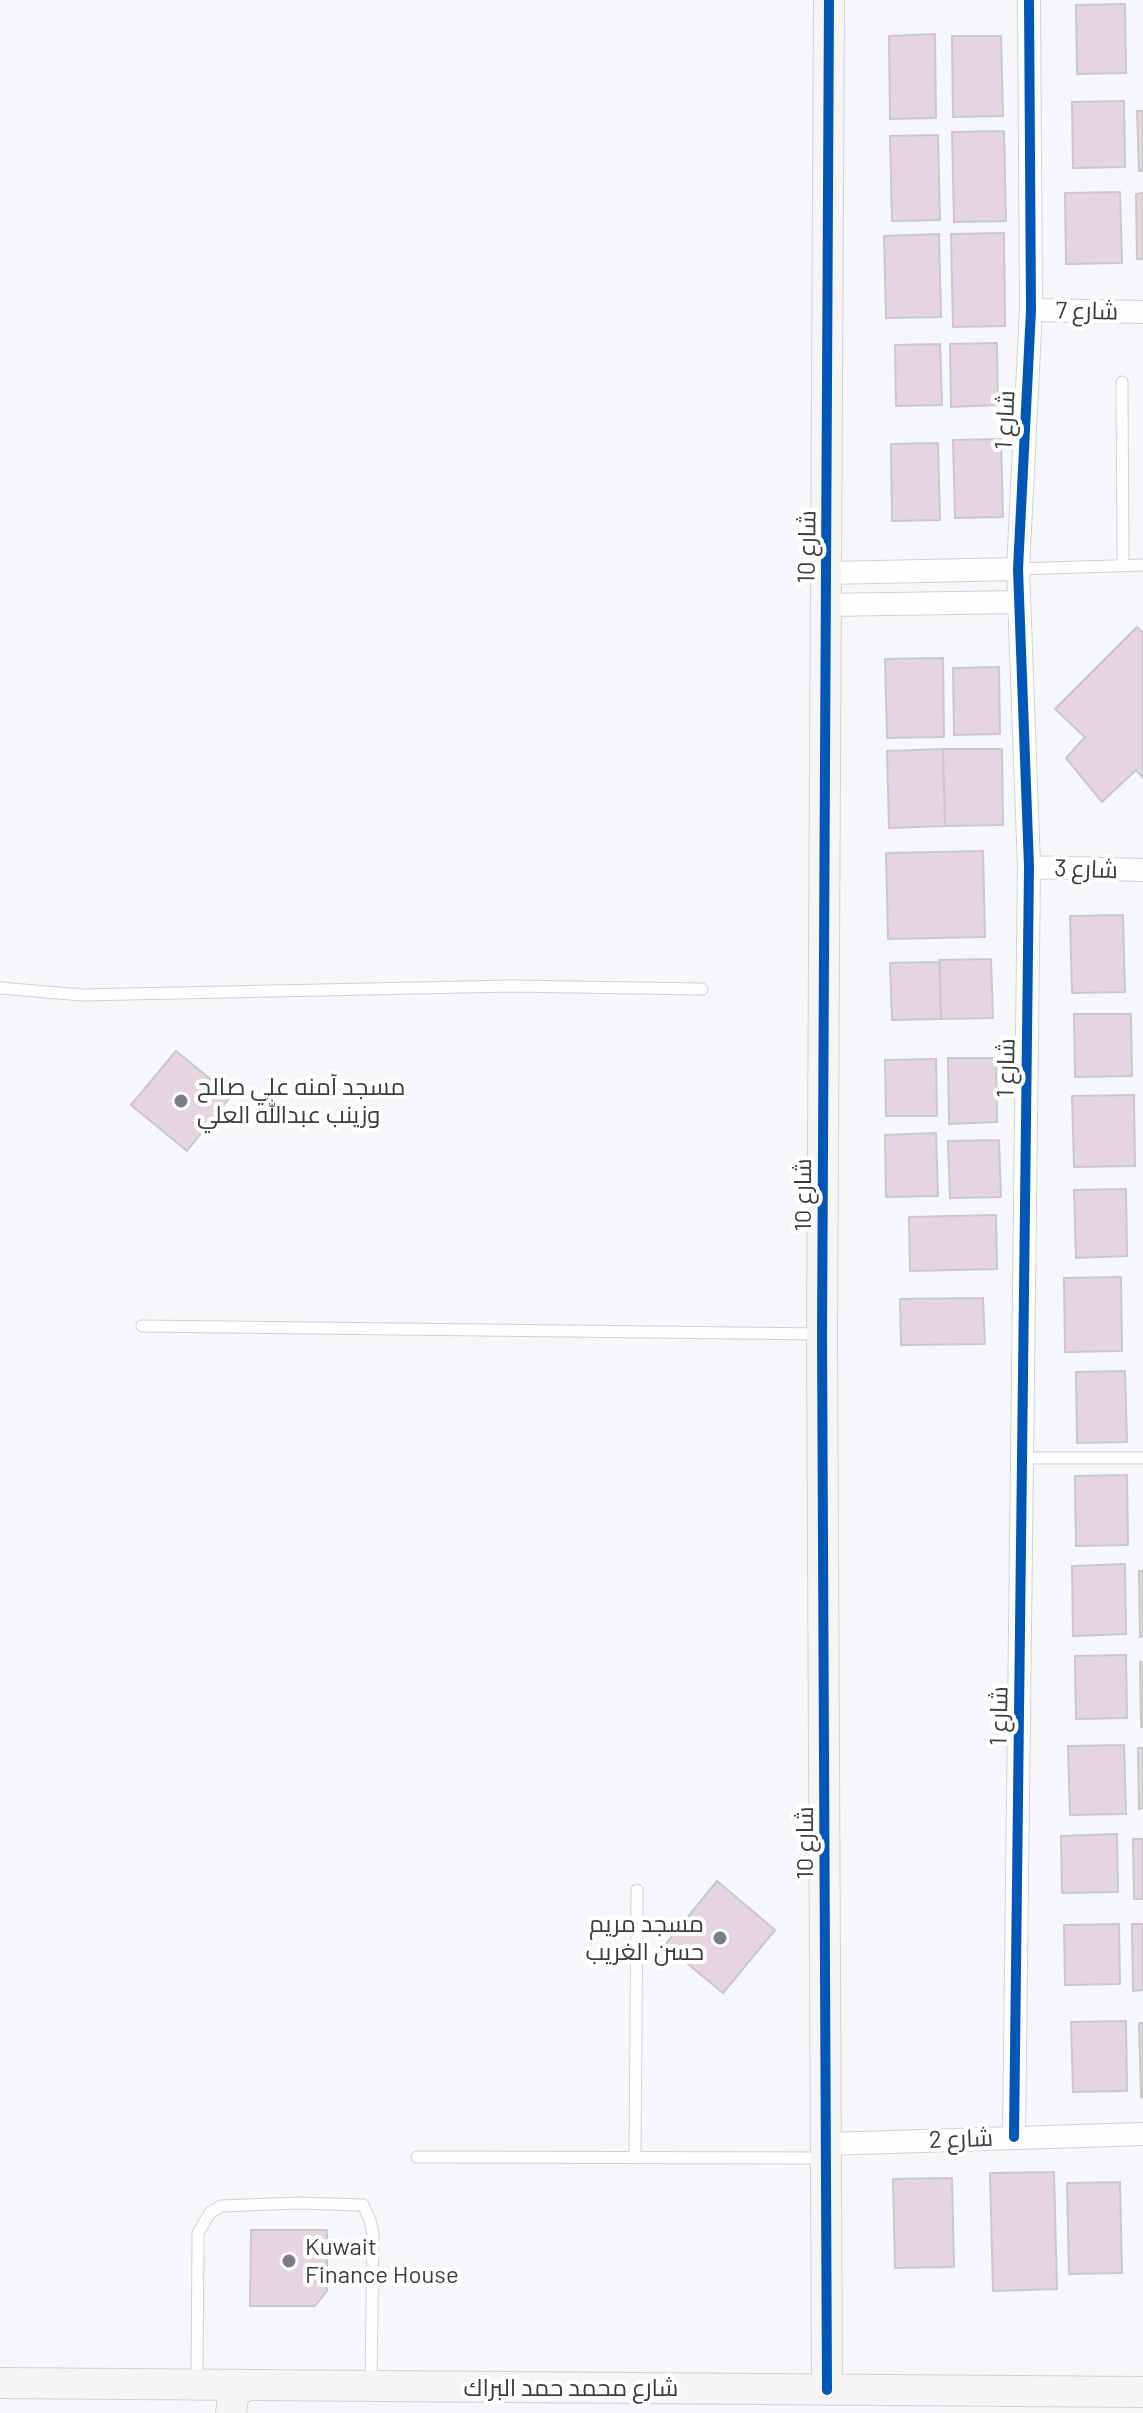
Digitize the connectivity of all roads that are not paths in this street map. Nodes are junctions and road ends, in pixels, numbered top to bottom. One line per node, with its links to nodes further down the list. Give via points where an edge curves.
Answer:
1 (829, 0): 9 (street, شارع 10)
2 (1029, 0): 3 (street, شارع 1)
3 (1031, 310): 4 (street, شارع 7); 8 (street, شارع 1)
4 (1143, 312)
5 (1122, 382): 6 (lane)
6 (1123, 565): 7 (lane); 8 (lane)
7 (1143, 565)
8 (1018, 569): 9 (street); 10 (street, شارع 1)
9 (828, 573): 11 (street, شارع 10)
10 (1018, 602): 11 (street); 12 (street, شارع 1)
11 (826, 605): 17 (street, شارع 10)
12 (1029, 867): 13 (street, شارع 3); 18 (street, شارع 1)
13 (1143, 870)
14 (0, 988): 15 (lane, via 82,995 511,986)
15 (702, 989)
16 (142, 1326): 17 (lane)
17 (822, 1334): 23 (street, شارع 10)
18 (1022, 1458): 19 (lane); 22 (street, شارع 1)
19 (1143, 1458)
20 (637, 1890): 25 (lane)
21 (1143, 2134): 22 (street, شارع 2)
22 (1014, 2137): 23 (street, شارع 2)
23 (827, 2151): 25 (lane); 30 (street, شارع 10)
24 (417, 2157): 25 (lane)
25 (635, 2157)
26 (0, 2383): 27 (street, شارع محمد حمد البراك)
27 (197, 2385): 28 (street, شارع محمد حمد البراك); 29 (lane, via 198,2233 221,2206 298,2203 363,2205 370,2220)
28 (248, 2385): 29 (street, شارع محمد حمد البراك); 32 (street, via 234,2392)
29 (371, 2386): 30 (street, شارع محمد حمد البراك)
30 (827, 2390): 31 (street, شارع محمد حمد البراك)
31 (1143, 2392)
32 (231, 2413)

